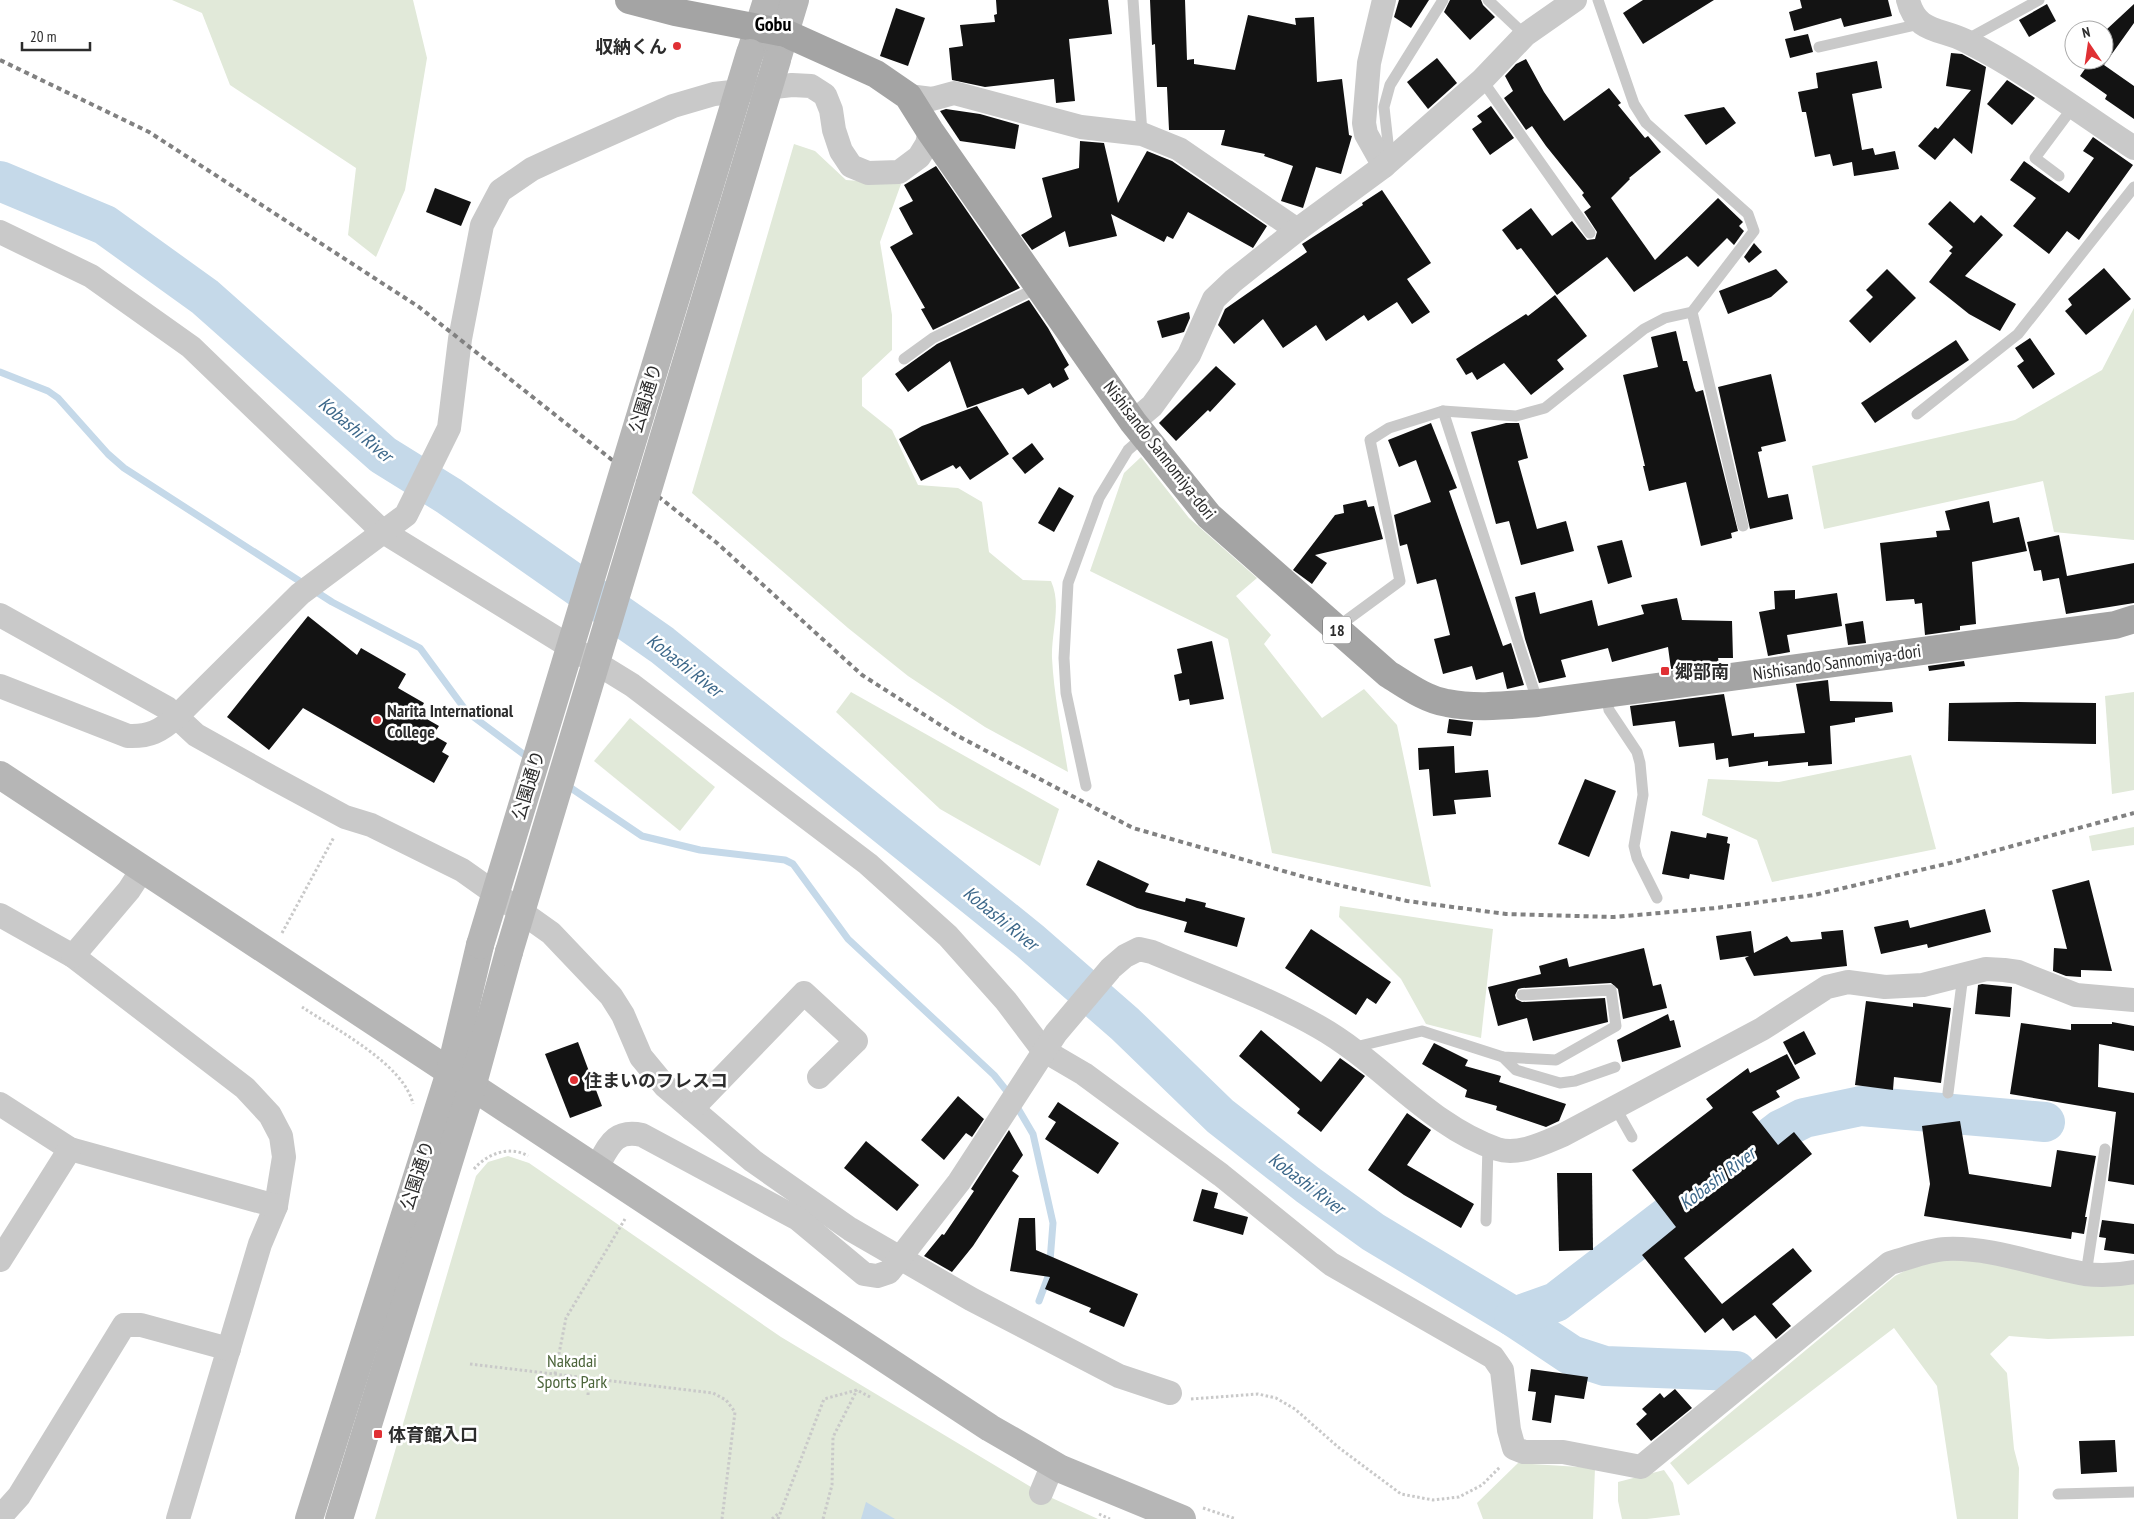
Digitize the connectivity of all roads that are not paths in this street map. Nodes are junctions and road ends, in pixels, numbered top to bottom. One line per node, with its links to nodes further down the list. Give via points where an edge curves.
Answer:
1 (629, 0): 15 (main road, 18)
2 (767, 0): 15 (street, 公園通り)
3 (795, 0): 13 (street)
4 (1134, 0): 22 (lane)
5 (1384, 0): 24 (street, via 1369,63 1364,123 1366,134)
6 (1443, 0): 24 (lane, via 1390,85 1384,107 1388,142)
7 (1488, 0): 14 (lane)
8 (1575, 0): 14 (street)
9 (1598, 0): 31 (lane, via 1634,104 1646,123 1748,214 1754,231)
10 (1908, 0): 12 (street, via 1911,12)
11 (2039, 0): 16 (lane)
12 (1920, 24): 16 (street); 17 (lane)
13 (785, 33): 15 (main road, Nishisando Sannomiya-dori / 18); 19 (main road, Nishisando Sannomiya-dori / 18, via 876,74); 60 (street, 公園通り, bridge, via 509,952)
14 (1525, 35): 18 (street)
15 (755, 40): 58 (street, 公園通り, bridge, via 480,945)
16 (1966, 41): 20 (street)
17 (1819, 47)
18 (1482, 80): 24 (street); 29 (lane)
19 (908, 96): 21 (main road, Nishisando Sannomiya-dori / 18); 22 (street, via 932,99 954,93 1081,127)
20 (2072, 107): 23 (street); 25 (lane, via 2035,158)
21 (930, 131): 30 (main road, Nishisando Sannomiya-dori / 18); 37 (street, via 919,157 898,172 868,172 852,166 841,151 831,110 824,95 811,86 792,85 714,94 673,106 532,169 500,191 482,225 460,339 449,428 406,515)
22 (1142, 134): 27 (street, via 1179,149)
23 (2134, 148)
24 (1384, 166): 27 (street)
25 (2059, 176)
26 (2134, 187): 34 (lane, via 2018,334)
27 (1297, 230): 35 (street, via 1214,299 1189,355)
28 (0, 232): 37 (street, via 91,276 192,347)
29 (1590, 233)
30 (1039, 287): 32 (lane, via 933,338); 35 (main road, Nishisando Sannomiya-dori / 18)
31 (1692, 312): 33 (lane, via 1666,318 1644,329 1545,408 1516,416); 36 (lane)
32 (904, 359)
33 (1443, 411): 40 (lane, via 1388,428 1370,440 1400,581); 43 (lane)
34 (1917, 414)
35 (1139, 429): 40 (main road, Nishisando Sannomiya-dori / 18, via 1209,516); 46 (lane, via 1099,498 1068,583 1064,658 1066,693)
36 (1743, 526)
37 (382, 531): 44 (street, via 300,594); 54 (street, via 632,685 868,864 948,936 1006,1001)
38 (0, 615): 44 (street, via 102,670 167,708)
39 (2134, 619): 42 (main road, Nishisando Sannomiya-dori / 18, via 2115,625)
40 (1335, 629): 43 (main road, Nishisando Sannomiya-dori / 18, via 1388,674 1418,692 1446,703 1482,706)
41 (0, 686): 44 (street, via 128,736 154,733)
42 (1606, 692): 43 (main road, Nishisando Sannomiya-dori / 18); 48 (lane, via 1609,710 1637,752 1640,763 1642,795 1634,846)
43 (1538, 703)
44 (176, 717): 64 (street, via 196,735 345,817 371,825 462,870 551,933 611,996 641,1057 665,1086)
45 (0, 774): 47 (street)
46 (1086, 786)
47 (142, 870): 50 (street); 58 (street)
48 (1657, 898)
49 (0, 915): 50 (street)
50 (74, 956): 70 (street, via 245,1088 270,1114 281,1136 284,1157)
51 (1963, 975): 53 (street, via 1986,969 2018,972 2076,995); 61 (lane); 63 (street, via 1904,987 1885,988 1848,982 1828,987 1762,1029)
52 (1522, 995): 56 (lane, via 1611,990 1616,1026 1556,1060)
53 (2134, 1000)
54 (1050, 1042): 55 (street, via 1111,968 1124,956 1139,950 1152,952 1275,1005 1320,1027); 72 (street, via 959,1182); 75 (street, via 1084,1074 1221,1175 1331,1264 1493,1357 1502,1370 1514,1448 1524,1452 1563,1452 1641,1467 1890,1263 1947,1249 2009,1255)
55 (1349, 1049): 56 (lane, via 1422,1031); 66 (street, via 1460,1133)
56 (1504, 1057): 57 (lane, via 1516,1070 1560,1083 1575,1081)
57 (1615, 1066)
58 (450, 1072): 60 (street); 85 (street, 公園通り)
59 (819, 1077): 64 (street, via 856,1041 804,993)
60 (472, 1087): 69 (street); 86 (street, 公園通り)
61 (1948, 1093)
62 (0, 1104): 67 (street)
63 (1615, 1107): 65 (lane); 66 (street, via 1538,1146 1499,1150)
64 (692, 1109): 72 (street, via 769,1172 850,1230)
65 (1632, 1137)
66 (1488, 1145): 71 (lane)
67 (70, 1149): 70 (street); 73 (street)
68 (2106, 1149): 75 (lane)
69 (596, 1167): 72 (street, via 612,1142 621,1135 631,1132 642,1134 798,1219 864,1274 877,1276 889,1272); 78 (street, via 990,1428)
70 (276, 1206): 76 (street, via 260,1244)
71 (1486, 1221)
72 (900, 1257): 77 (street, via 971,1299 1119,1376)
73 (0, 1260)
74 (2134, 1272): 75 (street)
75 (2086, 1274)
76 (229, 1349): 83 (street, via 141,1324 124,1325 19,1496); 84 (street)
77 (1170, 1393)
78 (1053, 1464): 80 (street); 82 (street, via 1116,1493)
79 (2134, 1492): 81 (lane)
80 (1041, 1493)
81 (2058, 1494)
82 (1191, 1513)
83 (2, 1517)
84 (178, 1519)
85 (309, 1519)
86 (338, 1519)

